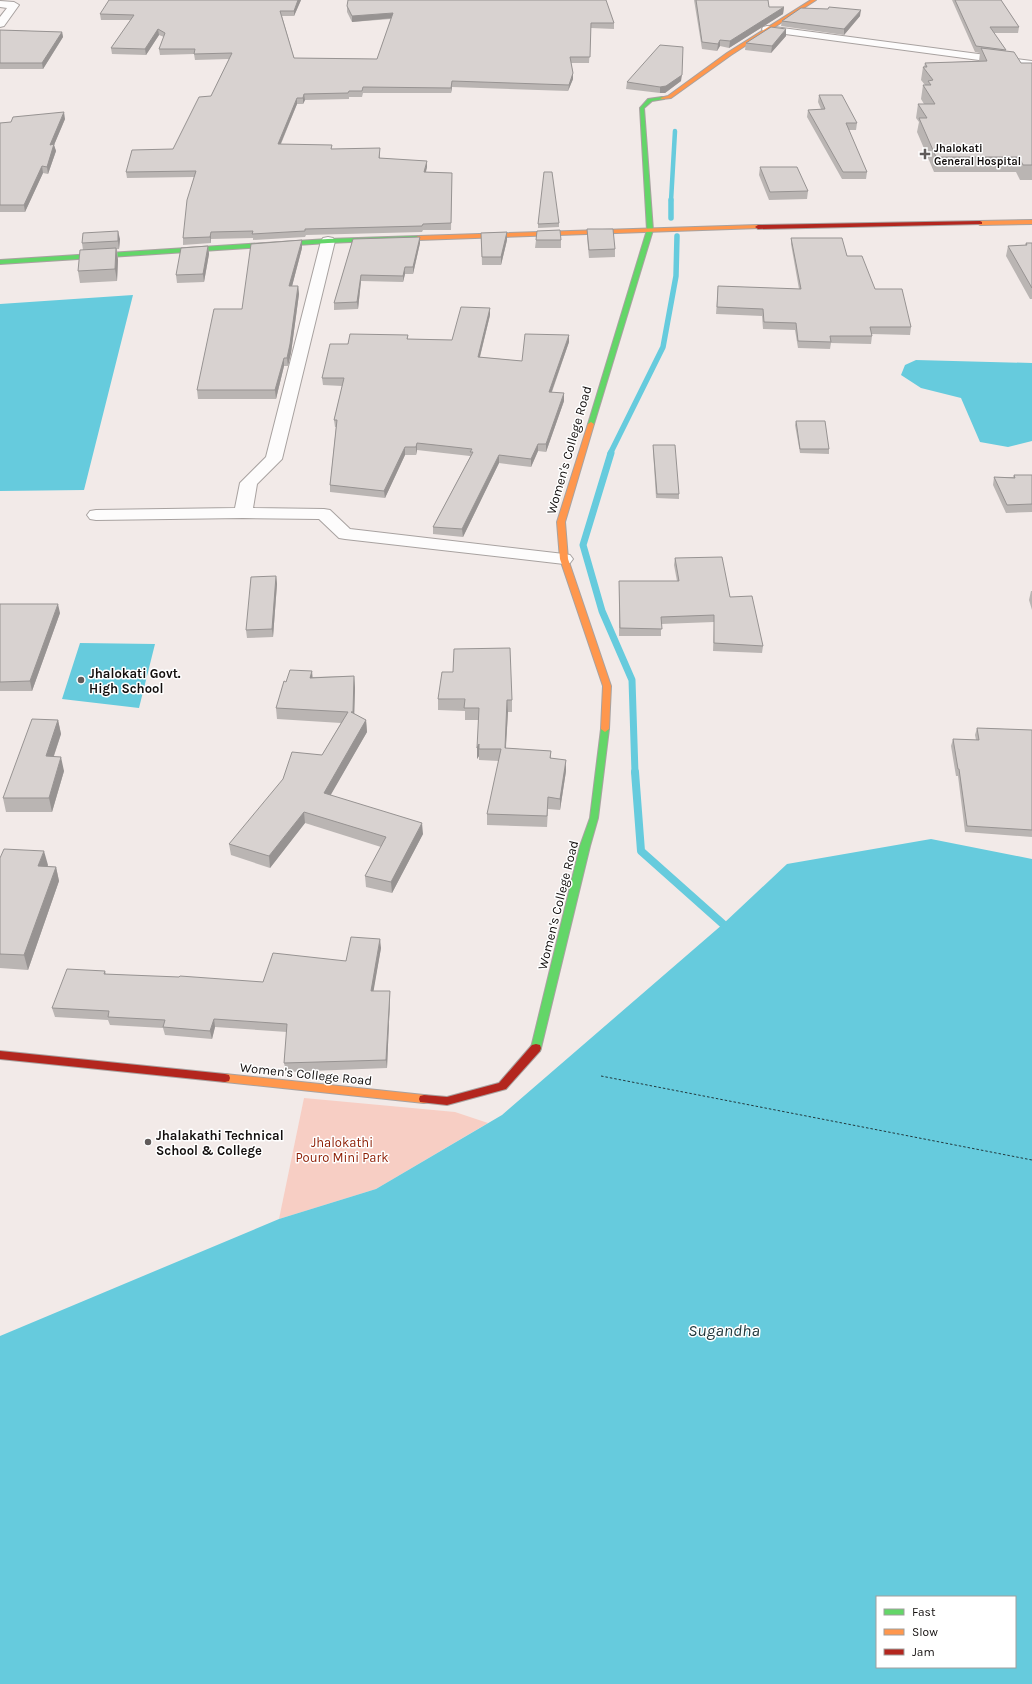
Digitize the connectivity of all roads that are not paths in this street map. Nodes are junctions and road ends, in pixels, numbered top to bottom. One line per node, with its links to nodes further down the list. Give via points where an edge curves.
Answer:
1 (814, 0): 5 (street)
2 (16, 2): 3 (street); 4 (street)
3 (0, 4)
4 (0, 24)
5 (767, 29): 6 (street); 8 (street, via 669,97 650,100 642,108)
6 (1032, 64)
7 (1032, 222): 8 (street)
8 (650, 230): 9 (street); 13 (street, Women's College Road, via 561,522)
9 (328, 241): 10 (street); 11 (street, via 274,458 249,482)
10 (0, 262)
11 (244, 513): 12 (street); 13 (street, via 324,514 345,534)
12 (96, 515)
13 (564, 559): 14 (street, Women's College Road, via 607,686 604,739 594,818 536,1049 502,1086 447,1101)
14 (0, 1055)

